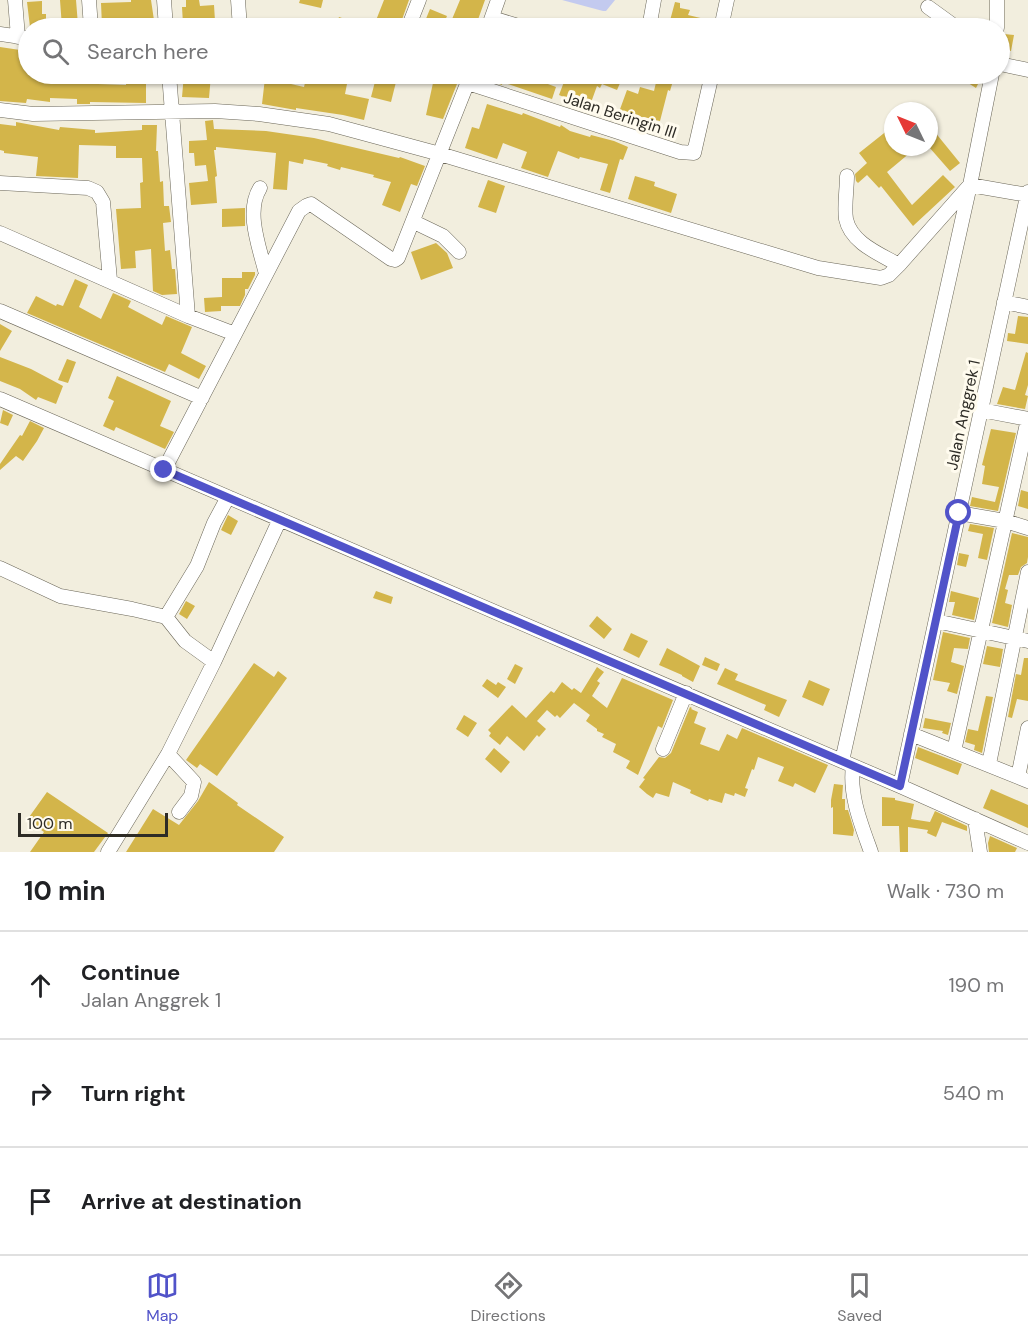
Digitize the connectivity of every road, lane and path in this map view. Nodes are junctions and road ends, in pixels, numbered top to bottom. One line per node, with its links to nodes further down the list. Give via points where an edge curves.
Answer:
1 (15, 0): 11 (street)
2 (89, 0): 12 (street)
3 (164, 0): 13 (street)
4 (238, 0): 14 (street)
5 (419, 0): 15 (street)
6 (498, 0): 16 (street)
7 (654, 0): 17 (street)
8 (727, 0): 18 (street)
9 (997, 0): 20 (street)
10 (928, 7): 19 (street)
11 (19, 18)
12 (90, 18)
13 (165, 18)
14 (239, 18)
15 (412, 18)
16 (492, 18)
17 (651, 18)
18 (723, 18)
19 (943, 18)
20 (997, 18)
21 (0, 34): 22 (street)
22 (18, 37)
23 (1010, 66): 24 (street)
24 (1028, 70)
25 (170, 84): 31 (street)
26 (468, 84): 32 (street)
27 (487, 84): 28 (street, Jalan Beringin III, via 668,148 694,153)
28 (709, 84)
29 (990, 84): 35 (street)
30 (0, 110): 31 (street, via 33,114)
31 (172, 113): 32 (street, via 215,111 297,119); 47 (street)
32 (440, 154): 38 (street); 41 (street, via 818,268 881,278)
33 (847, 176): 41 (street, via 846,219 854,235)
34 (0, 183): 43 (street, via 88,188 97,192 103,202)
35 (974, 186): 37 (street); 41 (street); 72 (street)
36 (260, 188): 42 (street, via 254,216)
37 (1024, 194): 44 (street, Jalan Anggrek 1)
38 (414, 222): 40 (street, via 442,236); 42 (street, via 395,260 311,204 299,211)
39 (0, 233): 43 (street)
40 (459, 252)
41 (899, 265)
42 (266, 274): 48 (street)
43 (110, 280): 47 (street)
44 (1004, 302): 45 (street); 51 (street, Jalan Anggrek 1)
45 (1028, 307)
46 (0, 311): 49 (street)
47 (188, 316): 48 (street)
48 (236, 334): 49 (street)
49 (202, 398): 53 (street)
50 (0, 399): 53 (street)
51 (981, 410): 52 (street); 55 (street, Jalan Anggrek 1)
52 (1028, 419): 57 (street)
53 (164, 470): 54 (street)
54 (228, 497): 56 (street); 61 (street, via 197,566)
55 (959, 513): 57 (street); 62 (street, Jalan Anggrek 1)
56 (280, 519): 65 (street); 66 (street)
57 (1005, 522): 58 (street); 63 (street)
58 (1028, 528)
59 (0, 568): 61 (street, via 60,596)
60 (1028, 572): 64 (street)
61 (166, 617): 65 (street, via 185,641)
62 (936, 621): 63 (street); 68 (street, Jalan Anggrek 1)
63 (981, 632): 64 (street); 70 (street)
64 (1022, 640): 73 (street)
65 (214, 662): 71 (street)
66 (686, 693): 69 (street); 72 (street)
67 (1028, 728): 74 (street)
68 (911, 734): 70 (street); 75 (street, Jalan Anggrek 1)
69 (663, 749)
70 (954, 751): 73 (street)
71 (168, 754): 76 (street, via 194,783 191,796); 79 (street)
72 (848, 763): 75 (street); 80 (street)
73 (989, 764): 74 (street)
74 (1023, 779)
75 (900, 786): 77 (street)
76 (179, 812)
77 (975, 819): 78 (street); 81 (street)
78 (1028, 843)
79 (108, 852)
80 (871, 852)
81 (980, 852)

